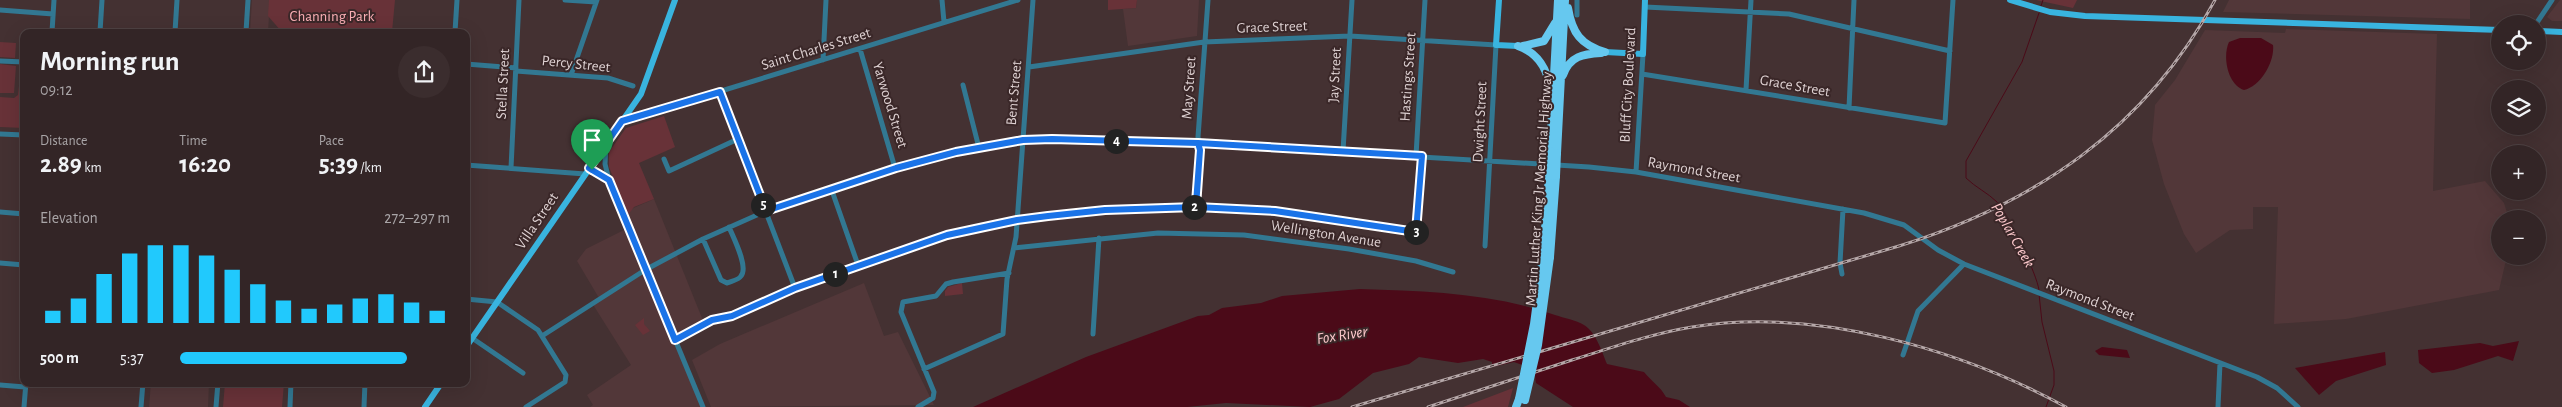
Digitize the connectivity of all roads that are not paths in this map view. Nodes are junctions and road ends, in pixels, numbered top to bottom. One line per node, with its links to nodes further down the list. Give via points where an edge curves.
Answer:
1 (54, 0): 30 (street)
2 (102, 0): 36 (street)
3 (177, 0): 37 (street)
4 (248, 0): 38 (street)
5 (457, 0): 39 (street)
6 (519, 0): 58 (street, Stella Street)
7 (565, 0): 26 (street)
8 (675, 0): 68 (main road, Villa Street, via 646,84)
9 (826, 0): 53 (street)
10 (942, 0): 34 (street)
11 (1018, 0): 34 (street, Saint Charles Street)
12 (1034, 0): 57 (street, Bent Street)
13 (1208, 0): 46 (street, May Street)
14 (1352, 0): 44 (street, Jay Street)
15 (1425, 0): 45 (street, Hastings Street)
16 (1499, 0): 47 (main road, Dwight Street)
17 (1558, 0): 31 (highway, Martin Luther King Jr Memorial Highway)
18 (1566, 0): 51 (highway, via 1570,20 1581,41); 61 (highway, Martin Luther King Jr Memorial Highway)
19 (1578, 0): 32 (street)
20 (1645, 0): 27 (main road, Bluff City Boulevard)
21 (1751, 0): 29 (street)
22 (1854, 0): 40 (street)
23 (1953, 0): 50 (street)
24 (2010, 0): 41 (main road, via 2050,12 2092,17)
25 (2552, 0): 33 (street)
26 (596, 1): 60 (street)
27 (1645, 8): 29 (street); 52 (main road, Bluff City Boulevard)
28 (0, 10): 30 (street)
29 (1750, 12): 40 (street, via 1789,14); 64 (street)
30 (53, 14): 35 (street)
31 (1557, 15): 48 (highway, via 1554,27 1544,41); 67 (highway, Martin Luther King Jr Memorial Highway)
32 (1577, 15)
33 (2542, 15)
34 (944, 22): 49 (street, Saint Charles Street)
35 (52, 29)
36 (100, 29)
37 (175, 29)
38 (246, 29)
39 (455, 29)
40 (1852, 29): 50 (street); 66 (street)
41 (2491, 30)
42 (2546, 31): 43 (main road)
43 (2562, 32)
44 (1350, 36): 45 (street, Grace Street); 46 (street, Grace Street); 76 (street, Jay Street)
45 (1423, 40): 47 (street, Grace Street); 78 (street, Hastings Street)
46 (1204, 42): 57 (street, Grace Street); 74 (street, May Street)
47 (1496, 45): 48 (main road, Grace Street); 80 (street, Dwight Street)
48 (1518, 46): 67 (highway, via 1528,50 1543,66 1550,86)
49 (860, 49): 53 (street, Saint Charles Street); 83 (street, Yarwood Street)
50 (1950, 51): 66 (street, Grace Street, via 1945,123)
51 (1605, 52): 52 (main road); 61 (highway, via 1586,54 1572,60)
52 (1643, 54): 59 (street, Bluff City Boulevard)
53 (823, 60): 65 (street, Saint Charles Street)
54 (0, 61): 55 (street)
55 (20, 62)
56 (470, 64): 58 (street, Percy Street)
57 (1029, 67): 72 (street, Bent Street)
58 (516, 69): 60 (street, Percy Street); 82 (street, Stella Street)
59 (1642, 74): 64 (street, Grace Street); 85 (street, Bluff City Boulevard)
60 (571, 75): 63 (street, Percy Street, via 610,78)
61 (1561, 82): 77 (highway, Martin Luther King Jr Memorial Highway)
62 (963, 85): 75 (street)
63 (633, 86)
64 (1746, 90): 66 (street, Grace Street)
65 (720, 92): 68 (street, Saint Charles Street); 71 (street)
66 (1849, 108)
67 (1552, 109): 77 (highway, Martin Luther King Jr Memorial Highway)
68 (622, 121): 73 (main road, Villa Street)
69 (0, 134): 70 (street)
70 (20, 135)
71 (738, 139): 79 (street, via 669,170); 90 (street)
72 (1023, 140): 74 (street, Raymond Street); 75 (street, Raymond Street); 93 (street, Bent Street)
73 (606, 143): 84 (main road, Villa Street); 86 (street, via 605,164)
74 (1198, 143): 76 (street, Raymond Street); 88 (street, May Street)
75 (979, 148): 83 (street, Raymond Street)
76 (1343, 152): 78 (street, Raymond Street)
77 (1554, 152): 128 (highway, Martin Luther King Jr Memorial Highway, bridge, via 1547,257)
78 (1419, 156): 80 (street, Raymond Street); 95 (street, Hastings Street)
79 (664, 159)
80 (1490, 160): 85 (street, Raymond Street); 98 (street, Dwight Street)
81 (470, 165): 82 (street)
82 (511, 168): 84 (street)
83 (896, 168): 87 (street, Raymond Street)
84 (587, 171): 86 (street); 110 (main road, Villa Street)
85 (1636, 172): 89 (street, Raymond Street)
86 (609, 180): 104 (street)
87 (830, 188): 90 (street, Raymond Street); 103 (street)
88 (1196, 207): 93 (street, Wellington Avenue, via 1105,210); 95 (street, Wellington Avenue, via 1275,211)
89 (1843, 209): 101 (street, Raymond Street, via 1904,224 1938,250); 107 (street)
90 (766, 211): 94 (street, Raymond Street); 108 (street)
91 (0, 212): 92 (street)
92 (20, 214)
93 (1017, 220): 99 (street, Bent Street); 103 (street, Wellington Avenue, via 947,235)
94 (728, 227): 97 (street, Raymond Street); 97 (street, via 742,264 743,273 739,278 727,283 720,280)
95 (1416, 232)
96 (1099, 238): 99 (street, Wellington Avenue); 105 (street, Wellington Avenue, via 1162,233 1252,236 1349,248); 111 (street)
97 (703, 239): 104 (street, Raymond Street)
98 (1485, 246)
99 (1014, 248): 106 (street, Bent Street)
100 (0, 264): 102 (street)
101 (1964, 264): 116 (street, via 1918,311); 117 (street, Raymond Street)
102 (20, 265)
103 (858, 265): 108 (street, Wellington Avenue)
104 (645, 270): 112 (street, Raymond Street); 114 (street)
105 (1453, 272)
106 (1009, 273): 118 (street, Bent Street, via 1003,334); 118 (street, via 953,282 946,284 936,296 903,302 901,312)
107 (1842, 274)
108 (795, 288): 114 (street, Wellington Avenue, via 732,316 707,322)
109 (470, 299): 110 (street)
110 (497, 302): 112 (street); 113 (main road, Villa Street)
111 (1093, 334)
112 (542, 336): 135 (street, via 566,379)
113 (472, 338): 115 (main road, Villa Street); 119 (street)
114 (675, 340): 136 (street)
115 (470, 341)
116 (1902, 355)
117 (2220, 363): 138 (street); 139 (street, Raymond Street, via 2272,385)
118 (924, 369): 137 (street, via 933,398)
119 (523, 373)
120 (0, 385): 121 (street)
121 (20, 385)
122 (26, 387): 129 (street)
123 (143, 387): 130 (street)
124 (218, 387): 131 (street)
125 (291, 387): 132 (street)
126 (365, 387): 133 (street)
127 (439, 387): 134 (main road)
128 (1521, 403)
129 (24, 407)
130 (141, 407)
131 (216, 407)
132 (290, 407)
133 (364, 407)
134 (425, 407)
135 (526, 407)
136 (703, 407)
137 (918, 407)
138 (2218, 407)
139 (2298, 407)

